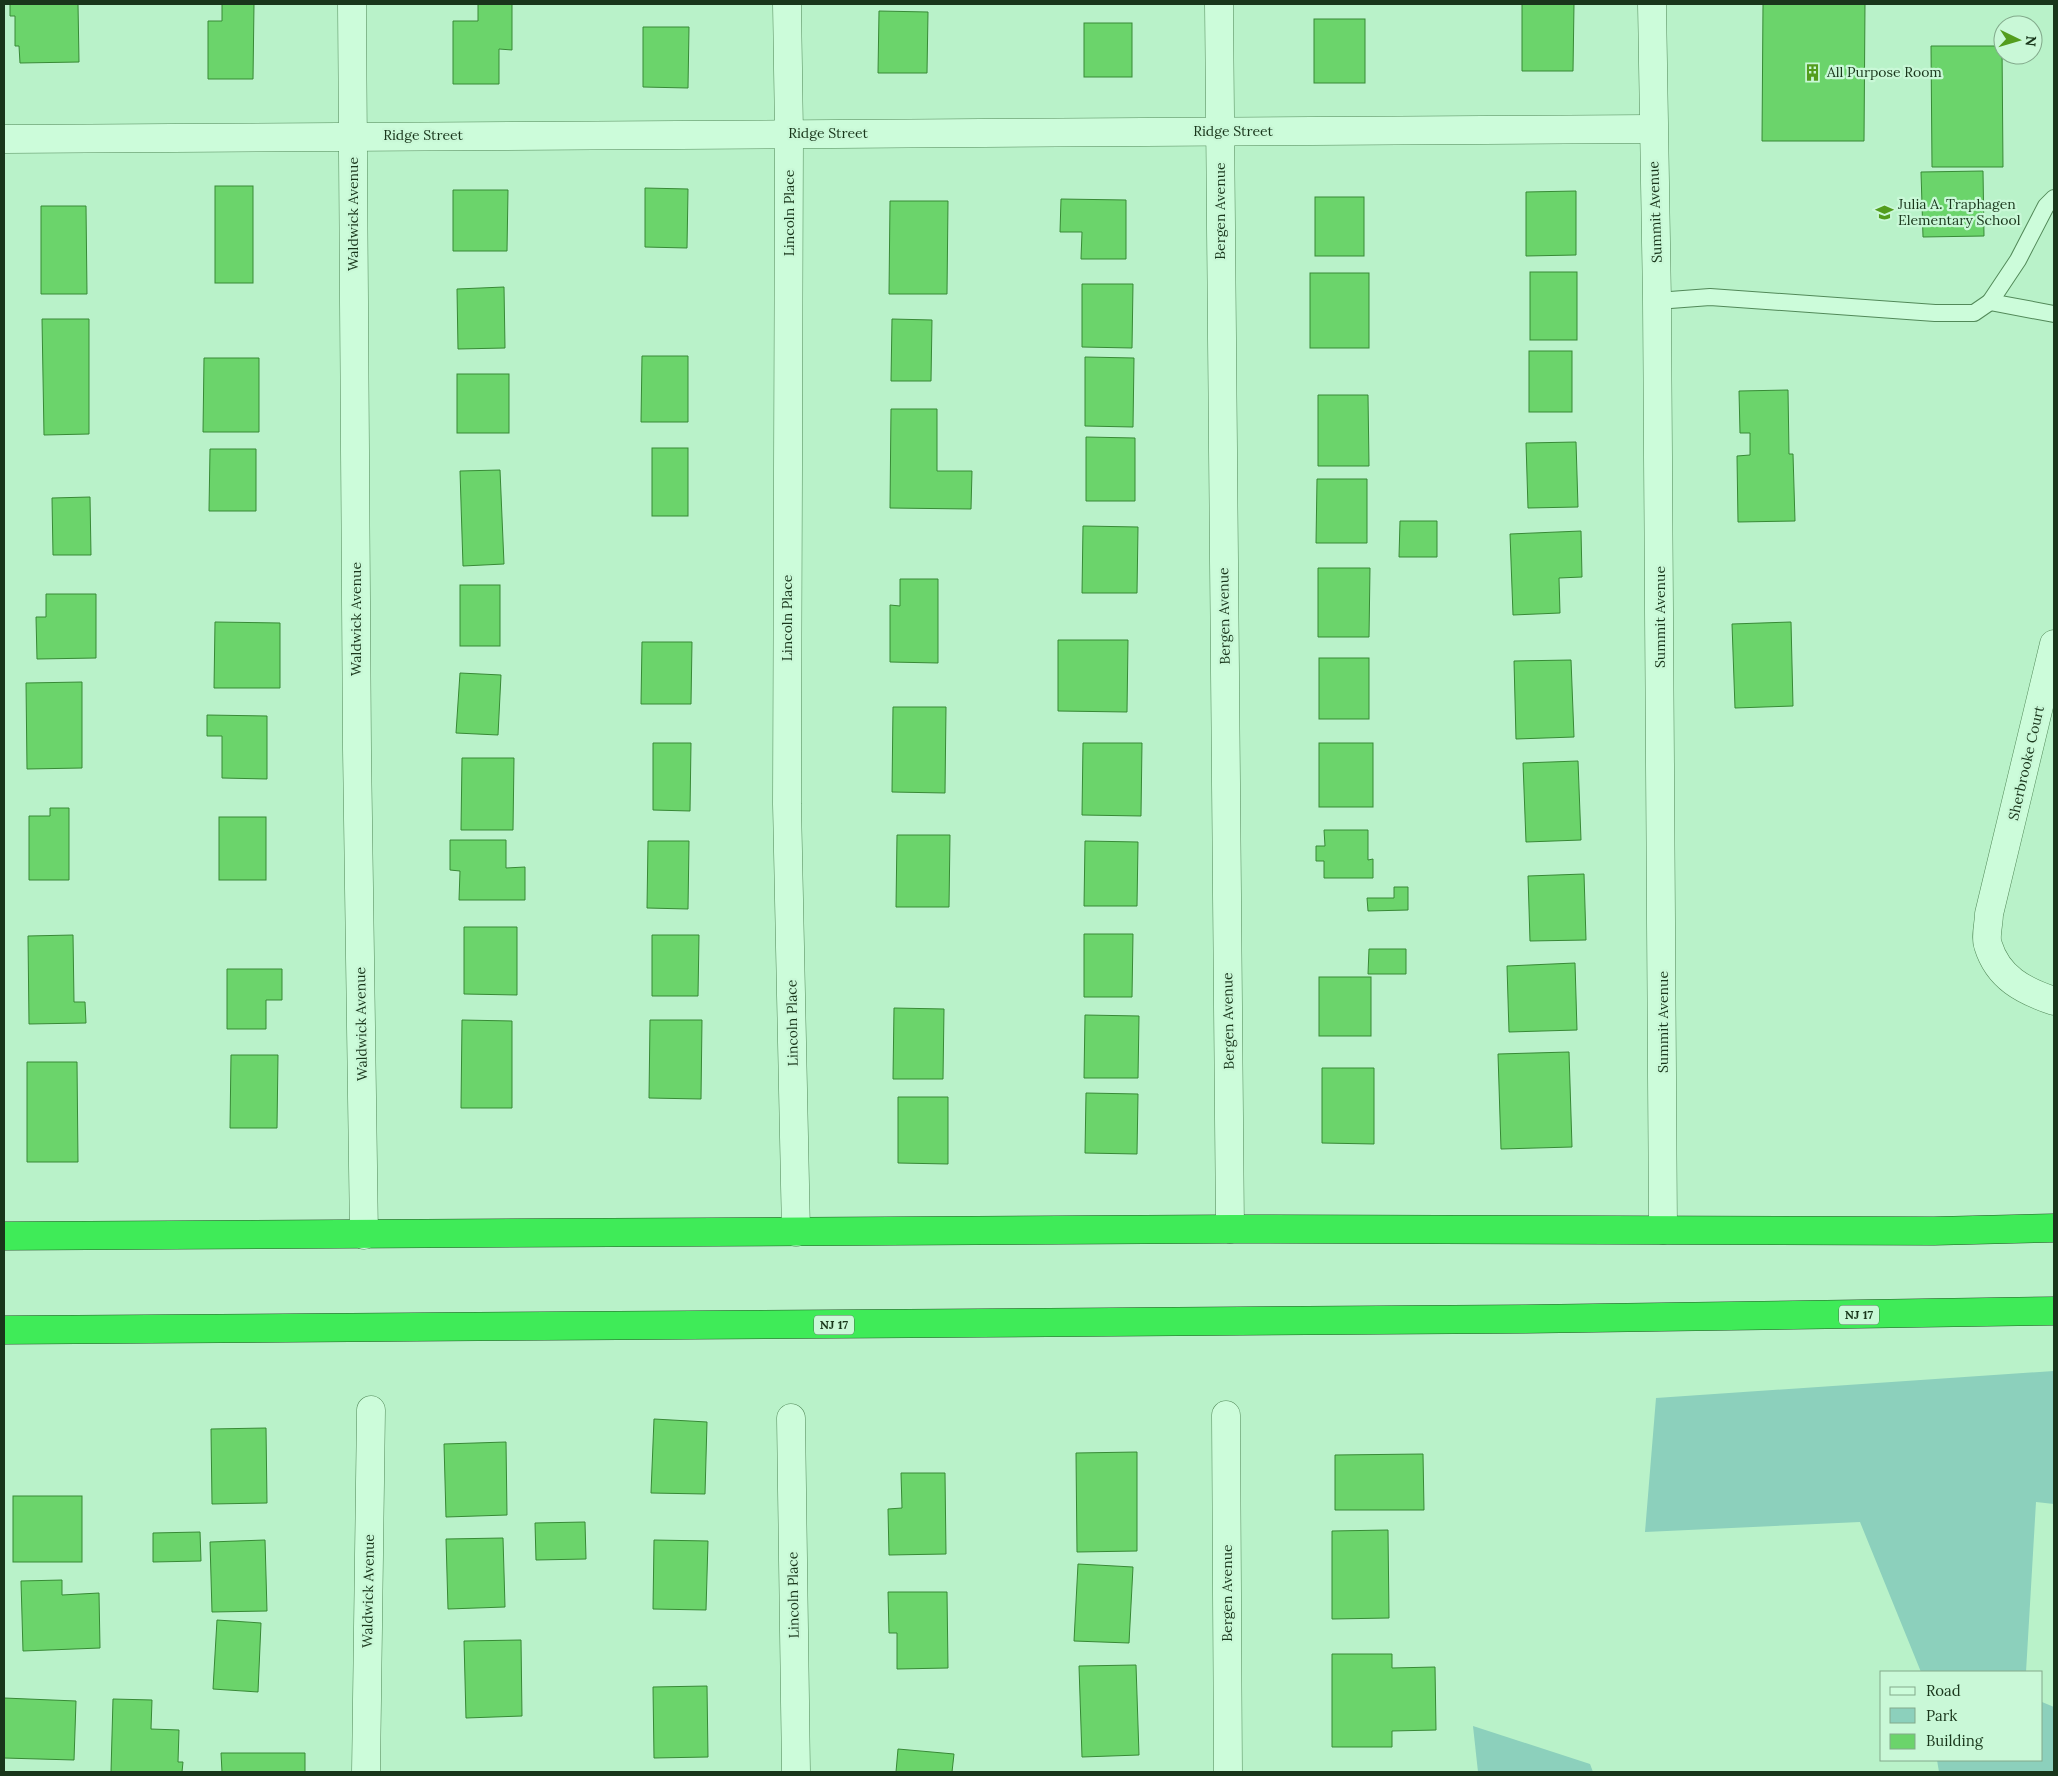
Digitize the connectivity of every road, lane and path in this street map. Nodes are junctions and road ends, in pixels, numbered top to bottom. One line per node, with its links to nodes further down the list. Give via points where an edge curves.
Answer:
1 (352, 4): 8 (street, Waldwick Avenue)
2 (787, 4): 7 (street, Lincoln Place)
3 (1219, 4): 6 (street, Bergen Avenue)
4 (1652, 4): 5 (street, Summit Avenue)
5 (1653, 129): 6 (street, Ridge Street); 11 (street, Summit Avenue)
6 (1219, 131): 7 (street, Ridge Street); 17 (street, Bergen Avenue)
7 (789, 133): 8 (street, Ridge Street); 19 (street, Lincoln Place, via 787,804)
8 (352, 136): 9 (street, Ridge Street); 20 (street, Waldwick Avenue)
9 (4, 139)
10 (2054, 198): 12 (lane, via 2046,206 2018,260)
11 (1657, 301): 12 (lane, via 1710,297 1935,313 1974,313); 18 (street, Summit Avenue)
12 (1990, 302): 13 (lane)
13 (2054, 314)
14 (2054, 644): 15 (street, Sherbrooke Court, via 1989,914 1987,944 2006,978)
15 (2054, 1001)
16 (2054, 1228): 18 (highway, via 1934,1232)
17 (1230, 1229): 18 (highway); 19 (highway)
18 (1663, 1230)
19 (796, 1232): 20 (highway)
20 (364, 1235): 21 (highway)
21 (4, 1236)
22 (2054, 1311): 23 (highway, NJ 17, via 1585,1318)
23 (4, 1330)
24 (371, 1410): 27 (street, Waldwick Avenue)
25 (1226, 1415): 29 (street, Bergen Avenue)
26 (790, 1418): 28 (street, Lincoln Place)
27 (366, 1772)
28 (796, 1772)
29 (1228, 1772)

